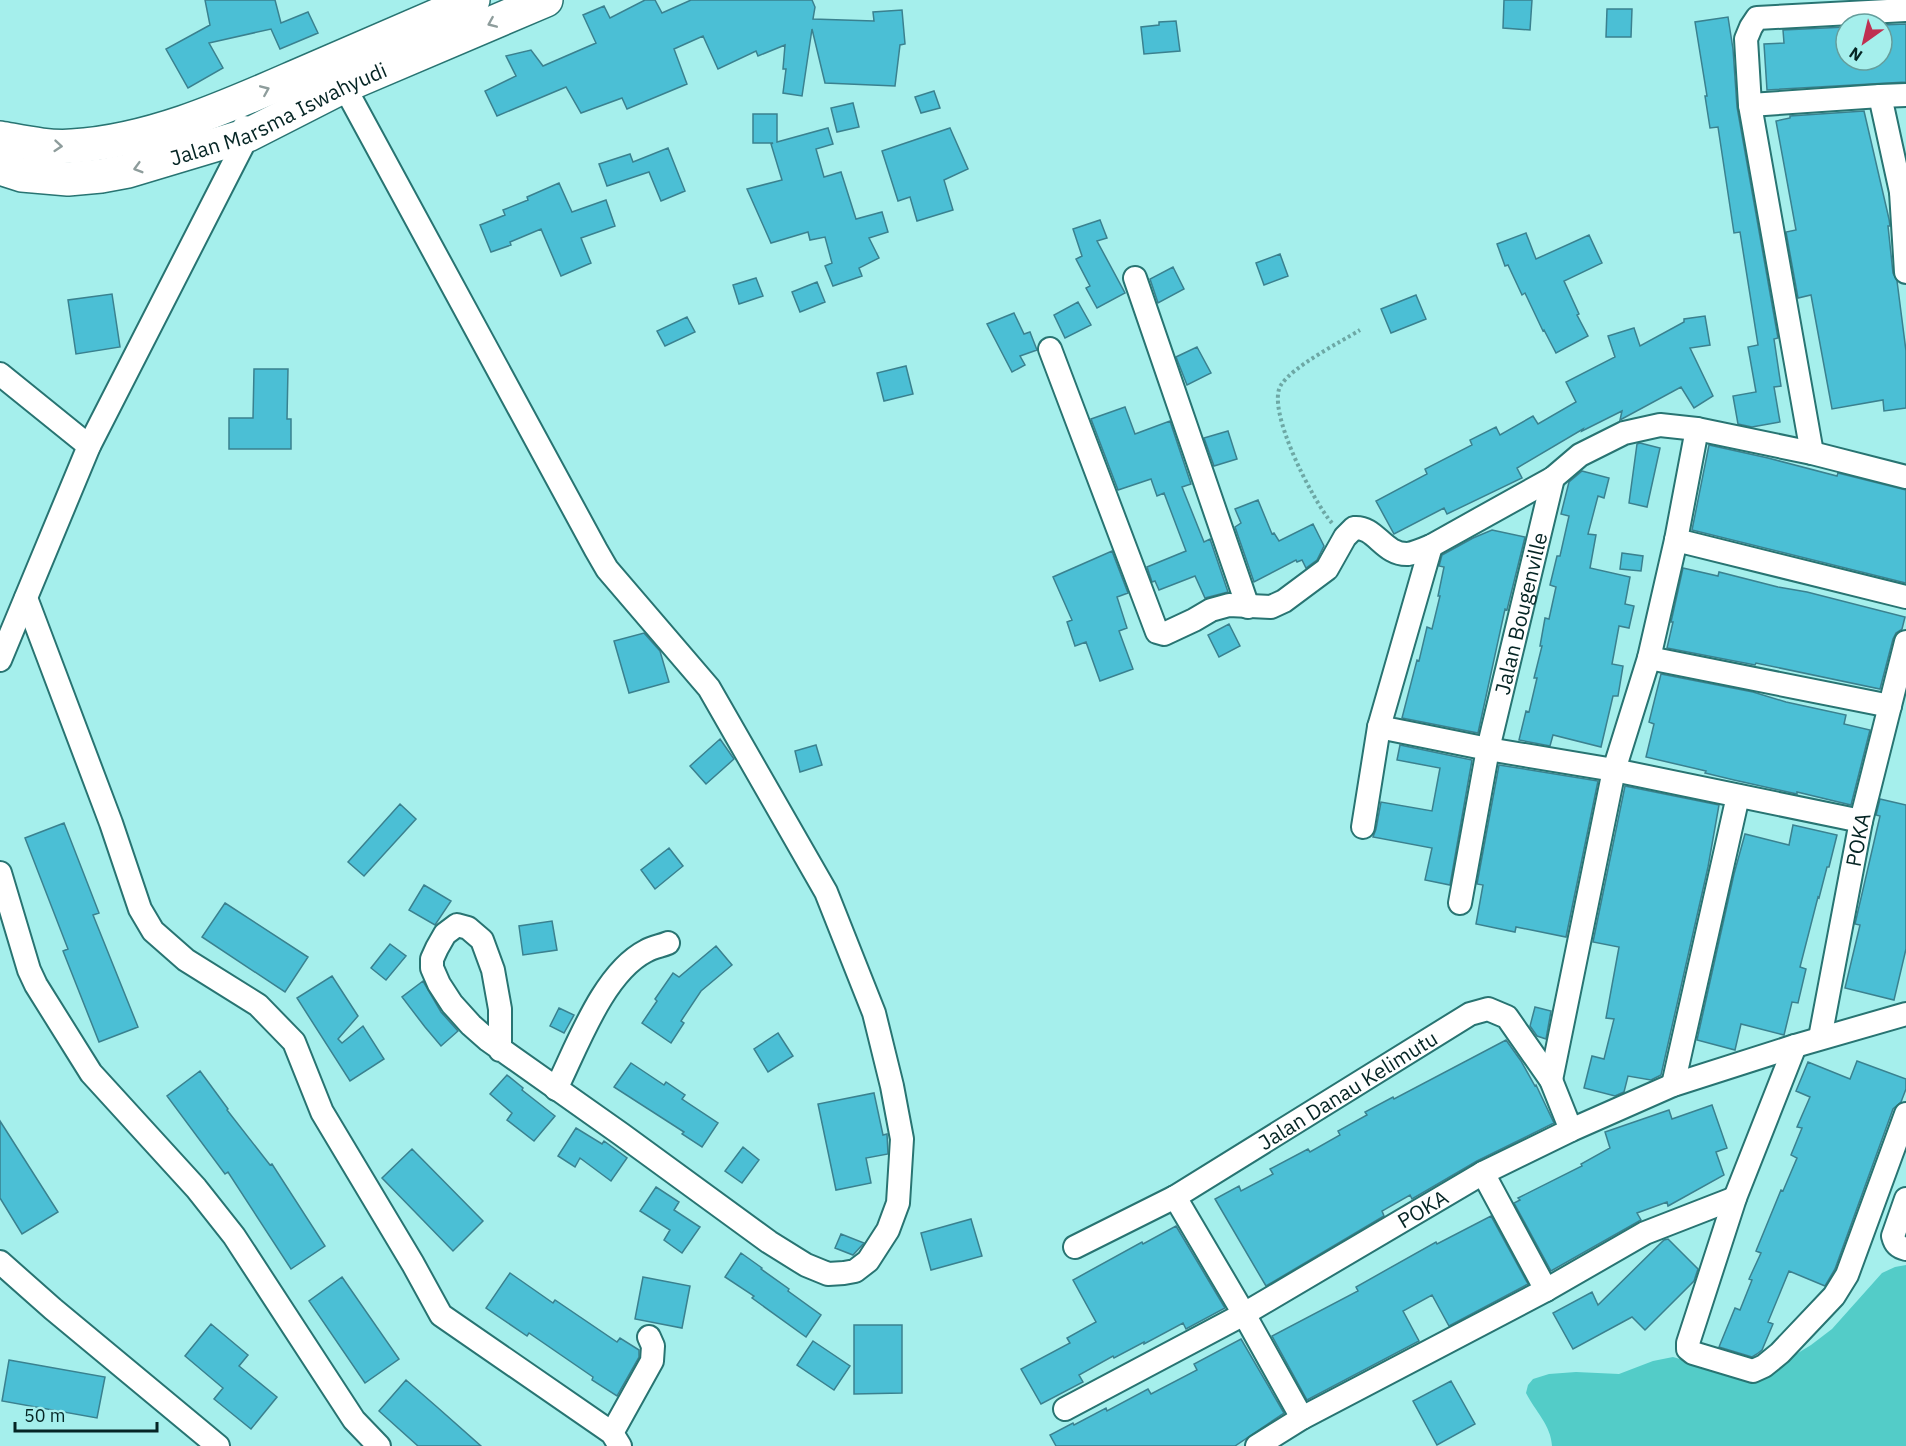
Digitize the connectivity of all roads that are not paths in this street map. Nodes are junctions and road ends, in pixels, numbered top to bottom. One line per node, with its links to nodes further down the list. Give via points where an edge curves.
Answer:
1 (474, 0): 4 (highway, Jalan Marsma Iswahyudi)
2 (546, 0): 4 (highway, Jalan Marsma Iswahyudi, one-way to 4)
3 (1906, 10): 8 (street, via 1757,18 1746,39)
4 (340, 73): 7 (highway, Jalan Marsma Iswahyudi, one-way to 4); 9 (highway, Jalan Marsma Iswahyudi); 46 (street, via 607,570 709,688 826,892 874,1013 902,1139 898,1203 888,1230 868,1261 855,1271 828,1274 806,1265)
5 (1906, 95): 6 (street)
6 (1880, 96): 8 (street); 12 (street)
7 (234, 103): 9 (street); 10 (highway, Jalan Marsma Iswahyudi, one-way to 7, via 70,147 105,143 145,135)
8 (1750, 105): 19 (street)
9 (248, 135): 11 (highway, Jalan Marsma Iswahyudi, one-way to 11, via 101,176 68,179); 18 (street)
10 (0, 138)
11 (0, 168)
12 (1903, 192): 13 (street)
13 (1906, 272)
14 (1135, 278): 26 (street)
15 (1050, 349): 26 (street, via 1157,632 1164,634 1229,605)
16 (0, 374): 18 (street)
17 (1697, 429): 19 (street); 21 (street, via 1660,425 1623,433 1580,455); 22 (street)
18 (89, 446): 25 (street)
19 (1812, 453): 20 (street)
20 (1906, 477)
21 (1553, 478): 23 (street); 32 (street, Jalan Bougenville)
22 (1676, 540): 24 (street); 28 (street)
23 (1431, 546): 26 (street, via 1409,554 1398,553 1371,532 1354,528 1327,569 1309,584 1271,607); 31 (street)
24 (1906, 597)
25 (26, 598): 29 (street); 61 (street, via 140,909 153,931 199,969 258,1005 294,1042 322,1113 441,1315)
26 (1248, 607)
27 (1906, 642): 30 (street, POKA)
28 (1649, 658): 30 (street); 33 (street)
29 (0, 660)
30 (1890, 706): 35 (street, POKA)
31 (1379, 727): 32 (street); 36 (street)
32 (1488, 749): 33 (street); 38 (street, Jalan Bougenville)
33 (1614, 770): 34 (street); 44 (street)
34 (1738, 796): 35 (street); 45 (street)
35 (1861, 821): 41 (street, POKA)
36 (1364, 827)
37 (0, 873): 63 (street, via 29,970 88,1068 234,1236 354,1420)
38 (1460, 903)
39 (668, 943): 46 (street, via 646,951 612,981)
40 (1906, 1014): 41 (street, POKA)
41 (1820, 1038): 42 (street, POKA)
42 (1795, 1046): 45 (street, POKA); 51 (street)
43 (500, 1050): 43 (street, via 452,1004 432,968 437,948 457,925 468,928 482,940 493,970 500,1009); 46 (street)
44 (1551, 1080): 48 (street, Jalan Danau Kelimutu); 50 (street, Jalan Danau Kelimutu, via 1507,1017 1488,1009 1470,1014)
45 (1673, 1085): 48 (street, POKA)
46 (556, 1089)
47 (1906, 1114): 51 (street, via 1847,1275 1834,1296 1780,1353 1754,1371 1693,1353 1688,1348)
48 (1571, 1130): 49 (street, POKA)
49 (1483, 1173): 56 (street); 57 (street, POKA)
50 (1175, 1197): 53 (street, Jalan Danau Kelimutu); 57 (street)
51 (1735, 1198): 56 (street, via 1645,1233)
52 (1906, 1199): 54 (street, via 1893,1236)
53 (1075, 1247)
54 (1906, 1249)
55 (0, 1262): 62 (street)
56 (1546, 1290): 60 (street)
57 (1244, 1314): 59 (street, POKA); 60 (street)
58 (649, 1336): 61 (street, via 652,1361)
59 (1065, 1409)
60 (1302, 1418): 64 (street)
61 (616, 1440)
62 (218, 1446)
63 (379, 1446)
64 (1257, 1446)

